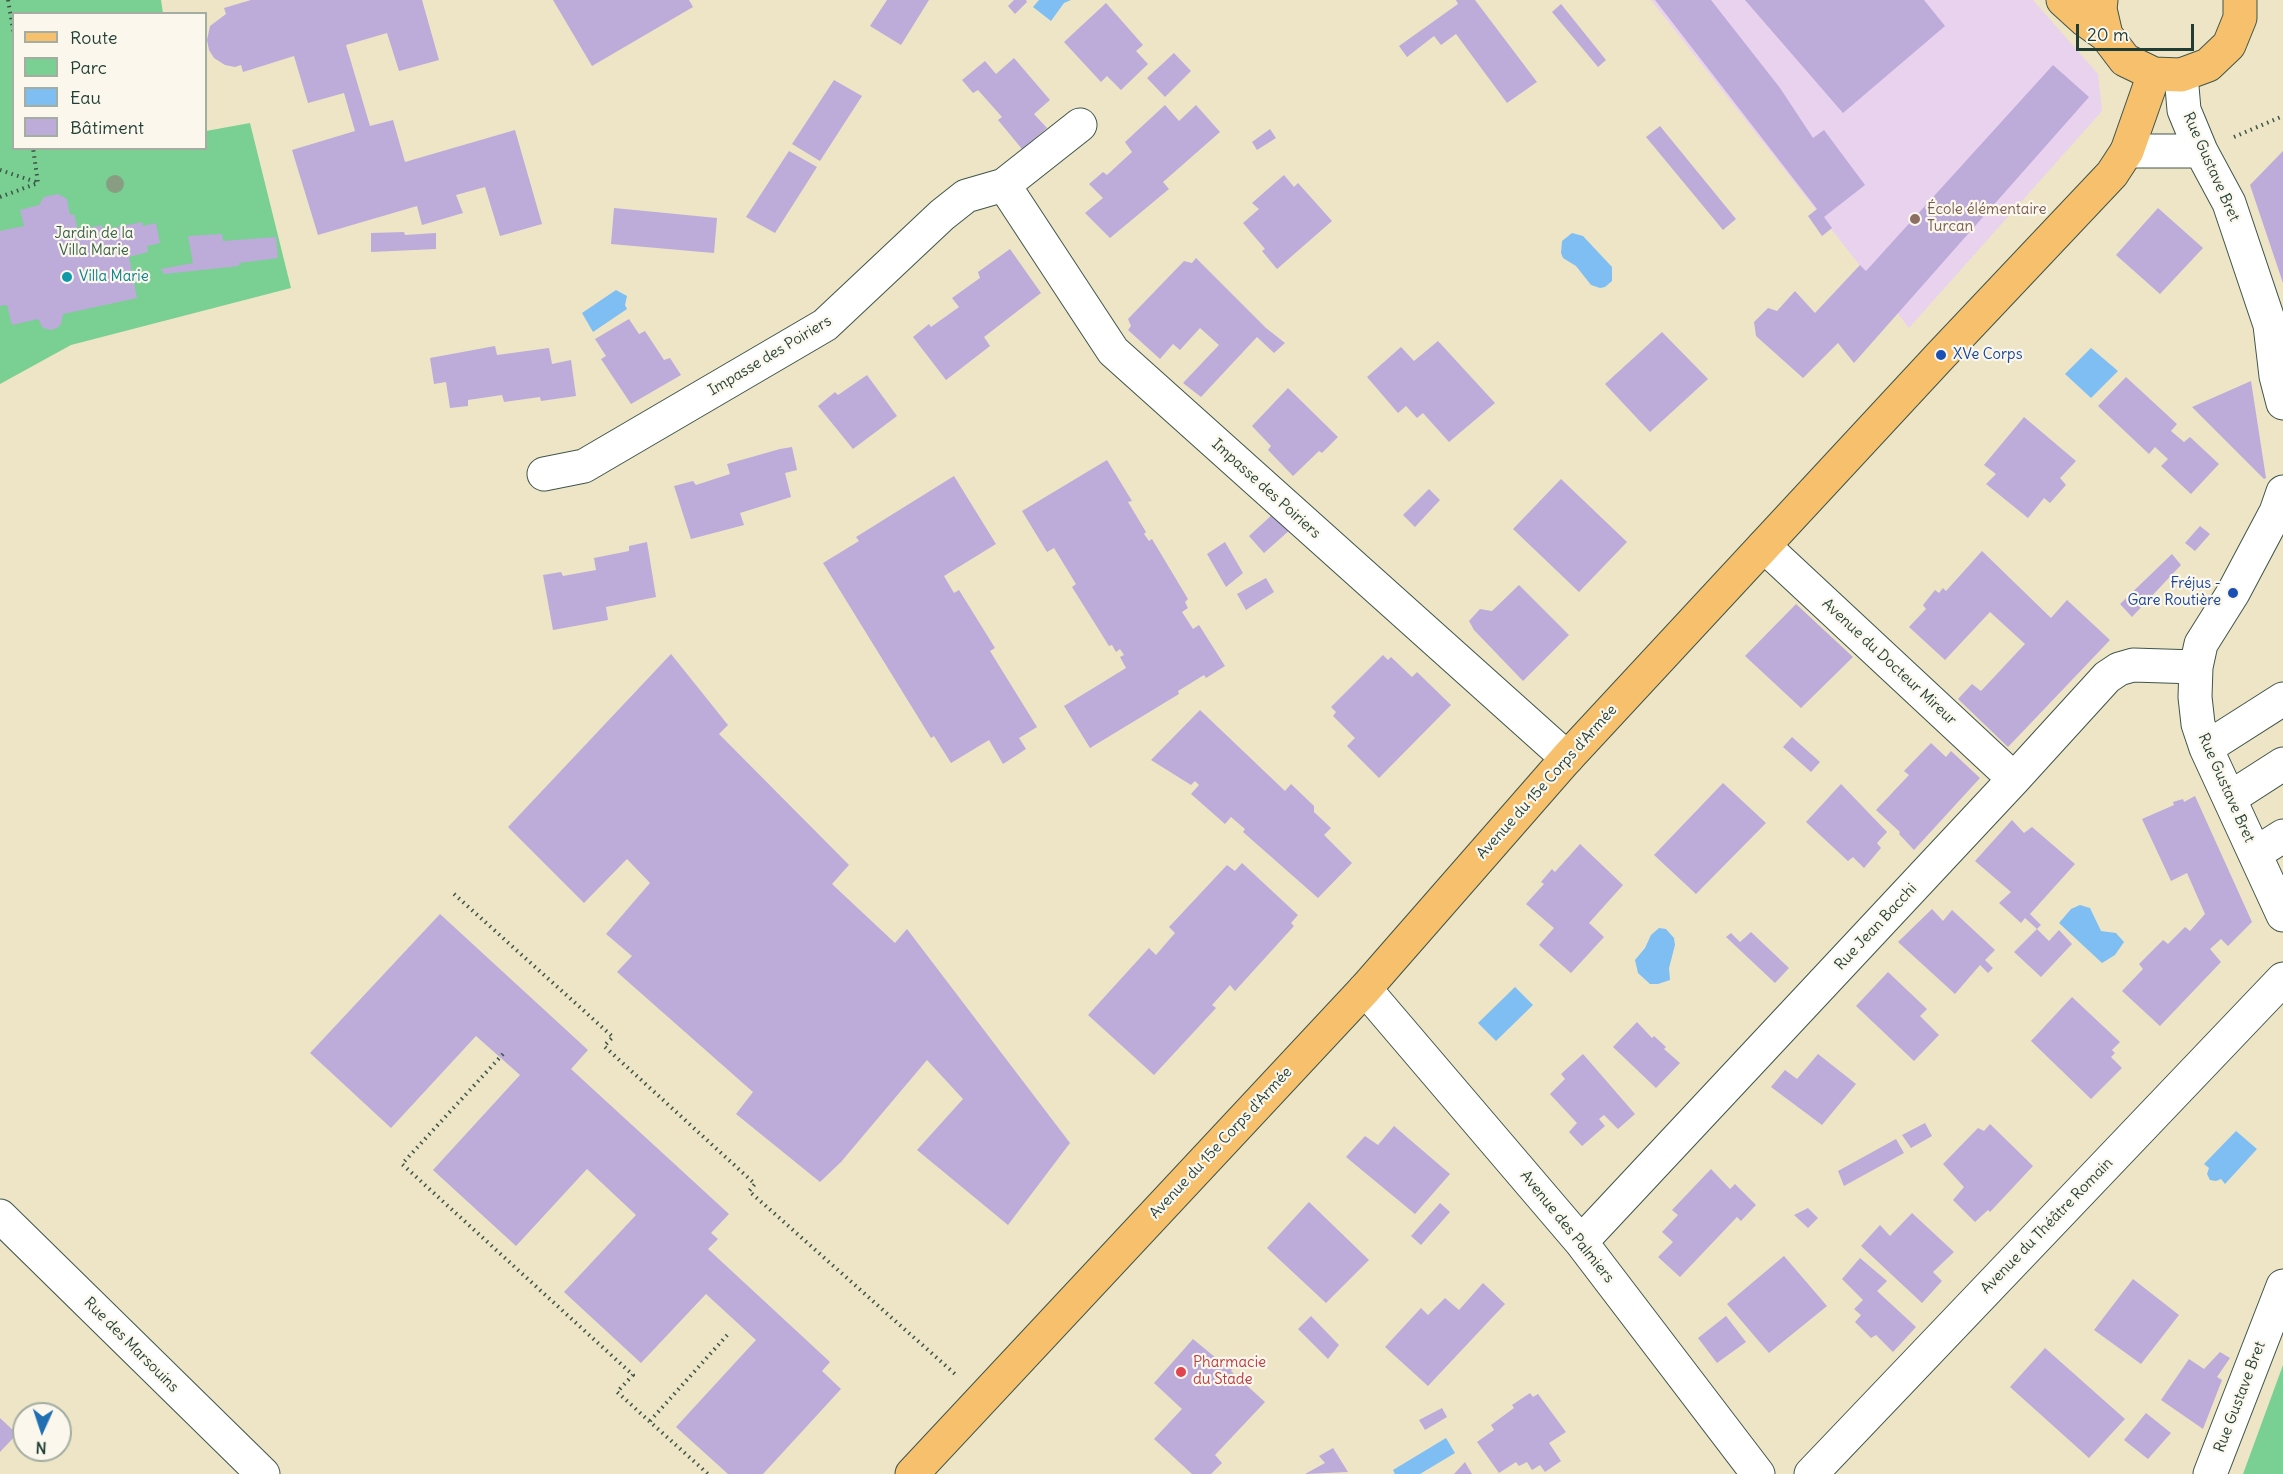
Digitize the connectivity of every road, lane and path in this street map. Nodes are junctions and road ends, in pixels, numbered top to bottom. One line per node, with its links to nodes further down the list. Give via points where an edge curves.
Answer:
1 (8, 0): 5 (path)
2 (2062, 0): 6 (main road)
3 (2101, 0): 6 (main road)
4 (2240, 0): 7 (main road, via 2240,18 2229,45 2208,65)
5 (12, 23)
6 (2106, 35): 7 (main road, via 2125,60)
7 (2167, 75): 11 (main road, Avenue du 15e Corps d'Armée); 12 (street, Rue Gustave Bret)
8 (2283, 116): 12 (path)
9 (1080, 125): 15 (street, Impasse des Poiriers)
10 (33, 150): 14 (path)
11 (2127, 151): 12 (street); 21 (main road, Avenue du 15e Corps d'Armée, via 2112,174)
12 (2201, 151): 17 (street, Rue Gustave Bret, via 2229,203)
13 (0, 170): 14 (path)
14 (38, 183): 16 (path)
15 (1004, 185): 19 (street, Impasse des Poiriers, via 966,196 825,325 584,466); 27 (street, Impasse des Poiriers, via 1113,351)
16 (0, 197)
17 (2277, 335): 18 (street, Rue Gustave Bret, via 2276,376)
18 (2283, 403)
19 (544, 474)
20 (2283, 492): 23 (street, Rue Gustave Bret)
21 (1764, 546): 27 (main road, Avenue du 15e Corps d'Armée); 29 (street, Avenue du Docteur Mireur)
22 (2283, 550): 23 (street, Rue Gustave Bret)
23 (2233, 592): 24 (street, Rue Gustave Bret, via 2201,644)
24 (2196, 667): 26 (street, Rue Gustave Bret, via 2198,724); 29 (street, Rue Jean Bacchi, via 2133,665 2119,669 2107,677)
25 (2283, 699): 26 (street)
26 (2206, 748): 30 (street, Rue Gustave Bret)
27 (1567, 758): 36 (main road, Avenue du 15e Corps d'Armée)
28 (2283, 764): 30 (street)
29 (2014, 779): 39 (street, Rue Jean Bacchi)
30 (2230, 798): 32 (street, Rue Gustave Bret)
31 (2283, 836): 32 (street)
32 (2256, 854): 34 (street, Rue Gustave Bret)
33 (454, 894): 42 (path, via 613,1037 604,1046 754,1184 749,1191)
34 (2283, 915)
35 (2283, 979): 48 (street, Avenue du Théâtre Romain)
36 (1365, 989): 39 (street, Avenue des Palmiers); 42 (main road, Avenue du 15e Corps d'Armée)
37 (503, 1054): 43 (path, via 402,1164 633,1375 617,1392)
38 (0, 1216): 44 (street, Rue des Marsouins)
39 (1581, 1242): 47 (street, Avenue des Palmiers)
40 (2283, 1286): 49 (street, Rue Gustave Bret)
41 (729, 1333): 43 (path)
42 (981, 1400): 46 (main road, Avenue du 15e Corps d'Armée)
43 (650, 1421): 45 (path)
44 (262, 1474)
45 (708, 1474)
46 (912, 1474)
47 (1758, 1474)
48 (1811, 1474)
49 (2210, 1474)

